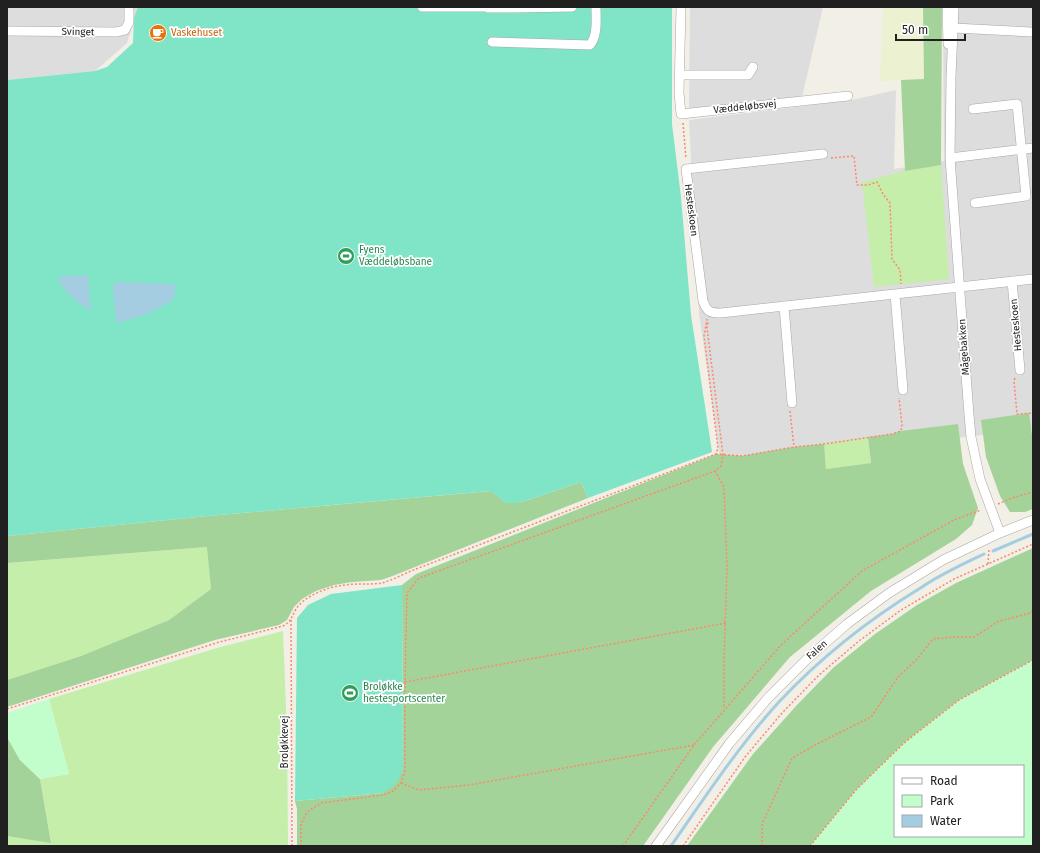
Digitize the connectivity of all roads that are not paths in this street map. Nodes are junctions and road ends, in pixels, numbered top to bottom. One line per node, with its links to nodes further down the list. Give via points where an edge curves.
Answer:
1 (129, 7): 10 (street, Svinget, via 125,30 116,32)
2 (422, 7): 3 (street)
3 (488, 7): 4 (street)
4 (572, 7)
5 (596, 7): 12 (street, via 596,29 594,41 590,45)
6 (681, 7): 14 (street)
7 (947, 7): 15 (street, Mågebakken)
8 (954, 7): 9 (street, Mågebakken)
9 (954, 28): 11 (street); 15 (street, Mågebakken)
10 (7, 31)
11 (1031, 32)
12 (492, 42)
13 (753, 67): 14 (street, via 748,76)
14 (680, 75): 16 (street, Væddeløbsvej, via 681,114)
15 (950, 77): 21 (street, Mågebakken)
16 (848, 96)
17 (973, 109): 19 (street, via 1017,104)
18 (1033, 148): 19 (street)
19 (1021, 149): 21 (street); 22 (street, via 1026,196)
20 (823, 154): 27 (street, Hesteskoen, via 686,169 705,307 714,313 721,313)
21 (950, 158): 25 (street, Mågebakken)
22 (975, 203)
23 (1033, 279): 24 (street)
24 (1012, 281): 25 (street); 28 (street, Hesteskoen)
25 (959, 286): 26 (street); 32 (street, Mågebakken, via 971,437 980,479)
26 (899, 293): 27 (street); 29 (street)
27 (784, 306): 30 (street)
28 (1020, 370)
29 (903, 390)
30 (792, 403)
31 (1033, 520): 32 (street, Falen)
32 (1000, 533): 33 (street, Falen, via 943,560 889,593 847,624 807,659 768,698 729,744)
33 (656, 846)

